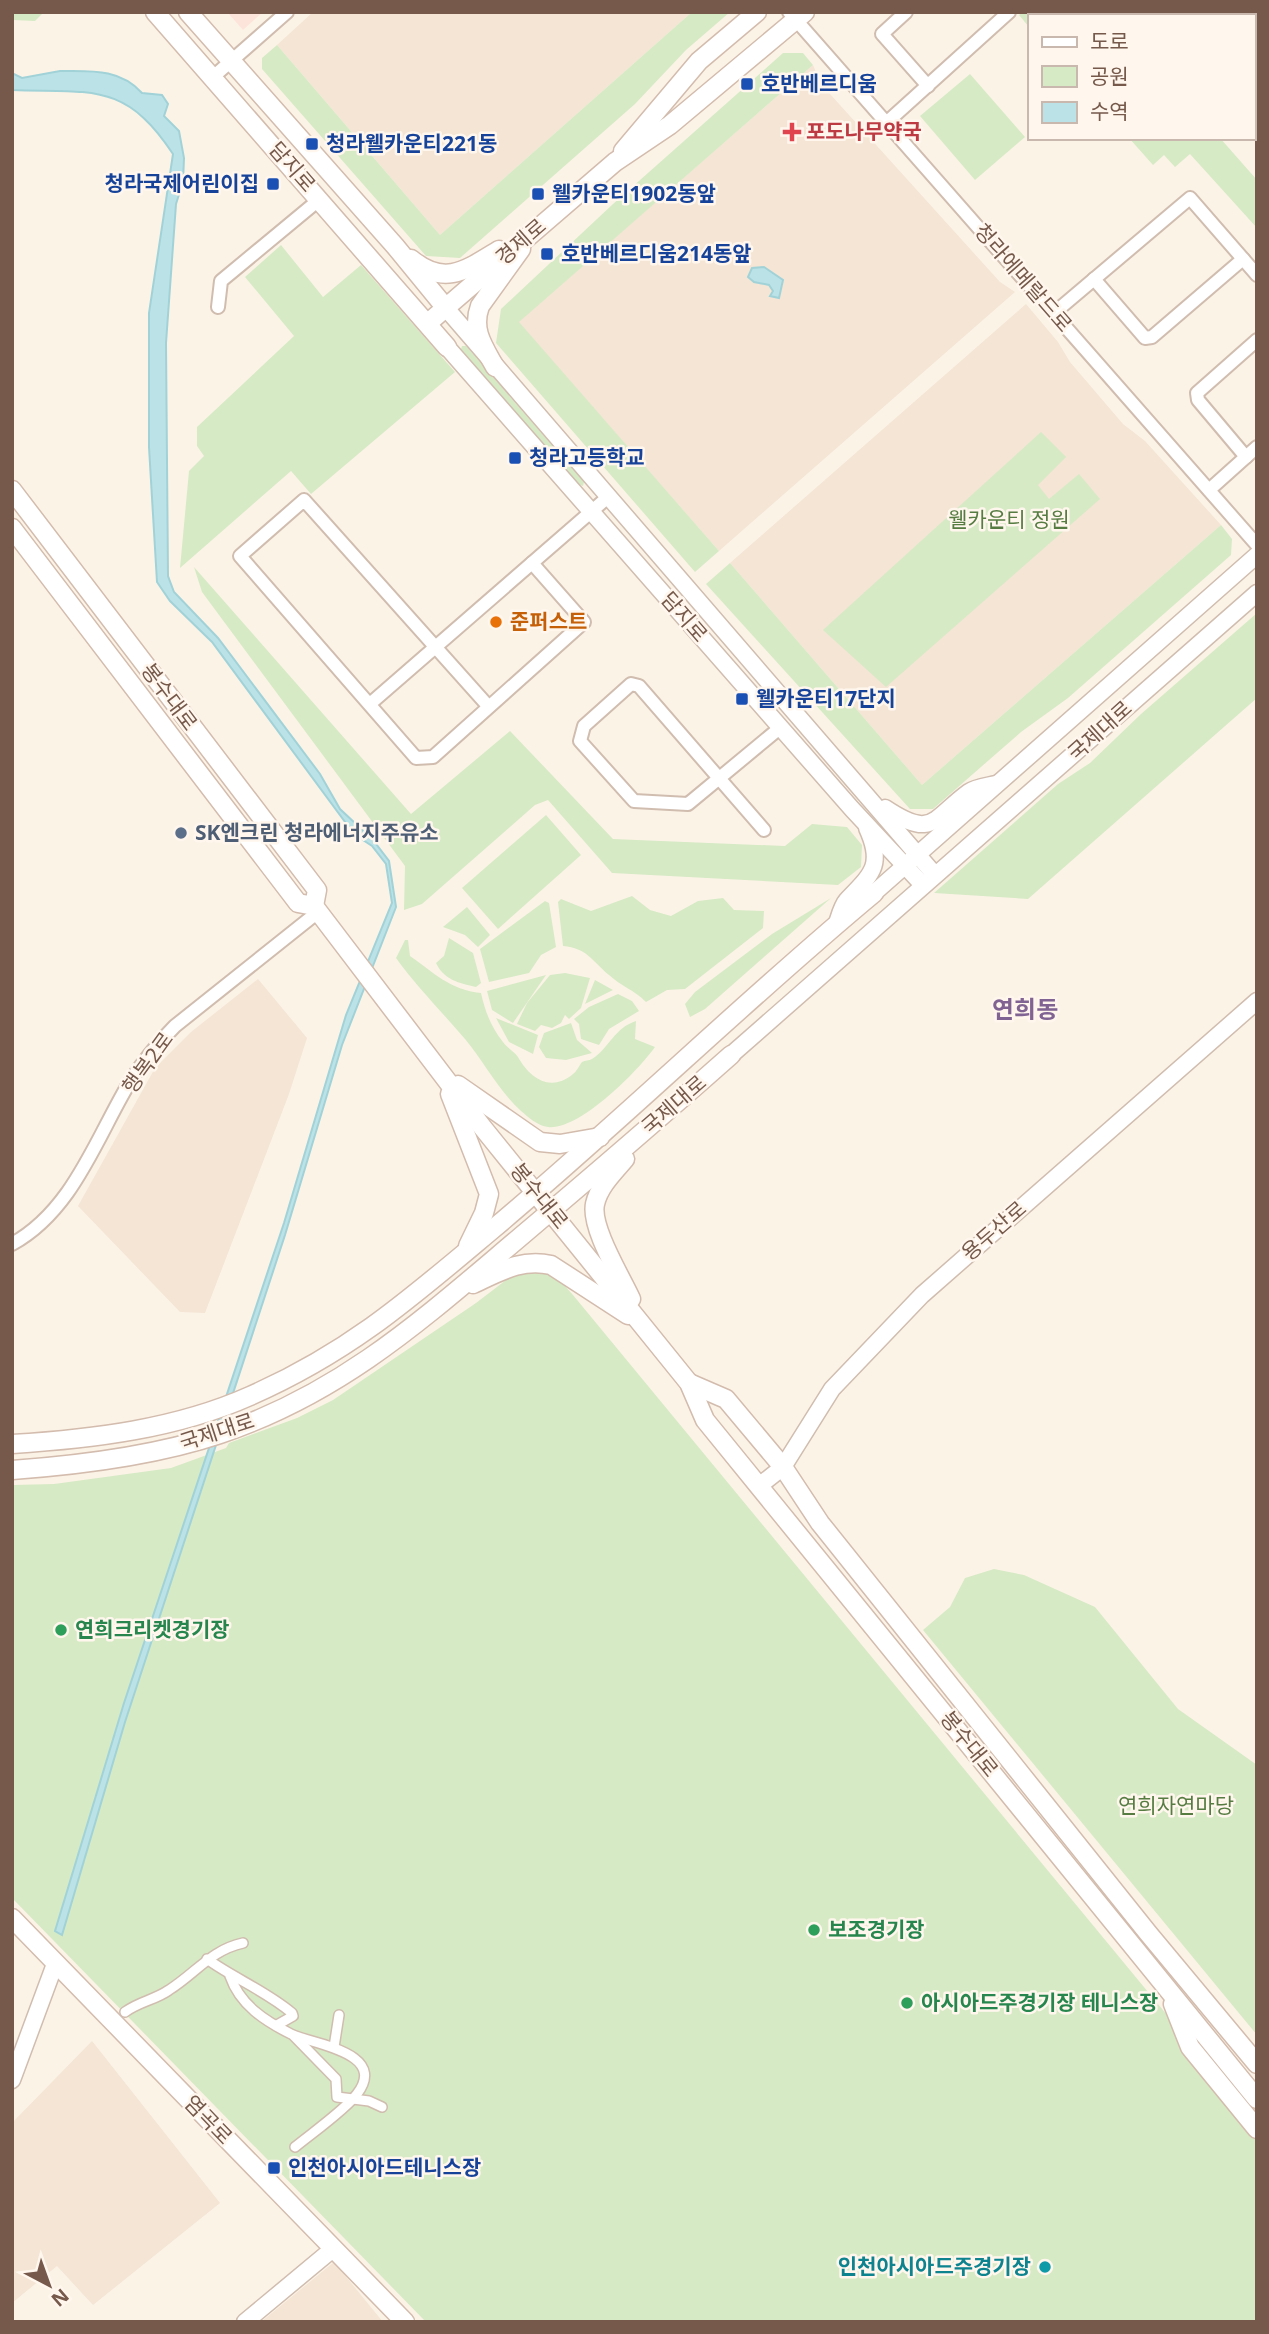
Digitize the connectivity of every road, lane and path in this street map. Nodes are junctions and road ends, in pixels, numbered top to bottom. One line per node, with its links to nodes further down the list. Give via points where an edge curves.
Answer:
1 (155, 12): 9 (main road, 담지로)
2 (188, 12): 8 (main road)
3 (287, 12): 8 (street)
4 (757, 12): 12 (main road, 경제로, via 699,61)
5 (906, 12): 10 (street, via 882,34)
6 (1009, 12): 10 (street)
7 (796, 15): 11 (street, 청라에메랄드로); 12 (main road, 경제로, via 670,125)
8 (231, 61): 9 (street); 15 (main road)
9 (213, 77): 13 (main road, 담지로)
10 (928, 86): 11 (street)
11 (885, 124): 21 (street, 청라에메랄드로)
12 (615, 162): 14 (main road, 경제로)
13 (320, 199): 19 (street, via 222,281); 22 (main road, 담지로)
14 (535, 229): 15 (main road, via 452,274 424,270); 20 (main road, 경제로); 25 (main road, via 476,317 477,333)
15 (395, 246): 20 (main road)
16 (1243, 259): 17 (street); 18 (street, via 1152,337 1145,338); 18 (street, via 1190,198)
17 (1257, 275)
18 (1094, 279): 21 (street)
19 (218, 307)
20 (445, 307): 22 (main road, 경제로); 25 (street)
21 (1054, 313): 29 (street, 청라에메랄드로)
22 (428, 323): 24 (main road, 담지로)
23 (1257, 340): 27 (street, via 1197,393)
24 (447, 347): 31 (street, 담지로)
25 (495, 367): 30 (street)
26 (1257, 447): 27 (street)
27 (1246, 457): 29 (street)
28 (12, 489): 49 (main road, 봉수대로, via 317,890)
29 (1209, 490): 33 (street, 청라에메랄드로)
30 (608, 498): 31 (street); 43 (street)
31 (592, 512): 35 (street); 40 (street, 담지로)
32 (12, 528): 49 (main road, 봉수대로, via 298,903)
33 (1257, 545)
34 (1257, 555): 42 (street, 국제대로)
35 (532, 563): 37 (street); 39 (street, via 584,622)
36 (1257, 593): 47 (street, 국제대로)
37 (434, 648): 38 (street); 38 (street, via 304,500 240,555); 39 (street)
38 (370, 703): 39 (street, via 416,758 423,759 433,757)
39 (489, 708)
40 (781, 727): 41 (street); 44 (street, 담지로)
41 (720, 777): 41 (street, via 688,804 634,801 580,741 584,726 631,684 639,686); 45 (street)
42 (998, 784): 43 (street, via 972,790 936,820 917,825); 46 (street, 국제대로)
43 (870, 797): 44 (street, via 882,820 879,824); 46 (street)
44 (852, 809): 46 (street, 담지로); 50 (street, via 873,842 874,866 864,884 845,902)
45 (764, 830)
46 (911, 860): 47 (street, 담지로); 48 (street, 국제대로)
47 (929, 880): 52 (street, 국제대로)
48 (874, 893): 50 (main road, 국제대로)
49 (316, 909): 53 (main road, 봉수대로); 59 (street, 행복2로, via 174,1026 128,1086 64,1199)
50 (835, 926): 55 (main road, 국제대로)
51 (1257, 1001): 66 (street, 용두산로, via 922,1295 832,1389)
52 (731, 1055): 54 (main road, 국제대로)
53 (442, 1073): 55 (main road, via 530,1138 550,1145); 57 (main road, 봉수대로); 60 (main road, via 489,1194)
54 (653, 1124): 56 (main road, 국제대로); 63 (main road, via 602,1188 594,1212)
55 (606, 1131): 56 (street, via 609,1147); 57 (main road, 국제대로)
56 (626, 1147): 58 (main road, 국제대로)
57 (536, 1193): 58 (main road, 봉수대로); 60 (main road, 국제대로)
58 (551, 1211): 61 (main road, 국제대로); 63 (main road, 봉수대로)
59 (12, 1244)
60 (466, 1251): 61 (street, via 491,1245 490,1257); 65 (main road, 국제대로, via 359,1337 261,1391 188,1417 107,1434)
61 (478, 1272): 62 (main road, 국제대로)
62 (457, 1291): 63 (main road, via 526,1262 538,1262 551,1265); 67 (main road, 국제대로, via 366,1362 256,1420 117,1458)
63 (642, 1324): 64 (main road, 봉수대로)
64 (689, 1383): 66 (main road, 봉수대로, via 726,1399); 68 (main road, 봉수대로, via 705,1420)
65 (12, 1444)
66 (783, 1467): 68 (street, 용두산로); 80 (main road, 봉수대로, via 820,1523)
67 (12, 1470)
68 (759, 1486): 74 (main road, 봉수대로)
69 (12, 1918): 72 (main road, 염곡로)
70 (243, 1943): 71 (street)
71 (207, 1959): 73 (street); 75 (street, via 161,1996 142,2000)
72 (55, 1964): 81 (street); 87 (main road, 염곡로)
73 (230, 1976): 77 (street, via 241,1998); 77 (street, via 263,1991 292,2013)
74 (1166, 1987): 82 (main road, 봉수대로); 85 (main road, via 1190,2048)
75 (125, 2012)
76 (339, 2015): 79 (street)
77 (277, 2025): 78 (street)
78 (293, 2035): 79 (street); 83 (street, via 336,2079 337,2097)
79 (334, 2046): 83 (street, via 354,2058 362,2071 359,2091)
80 (1257, 2064)
81 (12, 2080)
82 (1257, 2099)
83 (349, 2101): 84 (street, via 369,2101); 86 (street)
84 (382, 2107)
85 (1257, 2129)
86 (295, 2147)
87 (334, 2248): 88 (street); 89 (main road, 염곡로)
88 (245, 2322)
89 (405, 2322)

